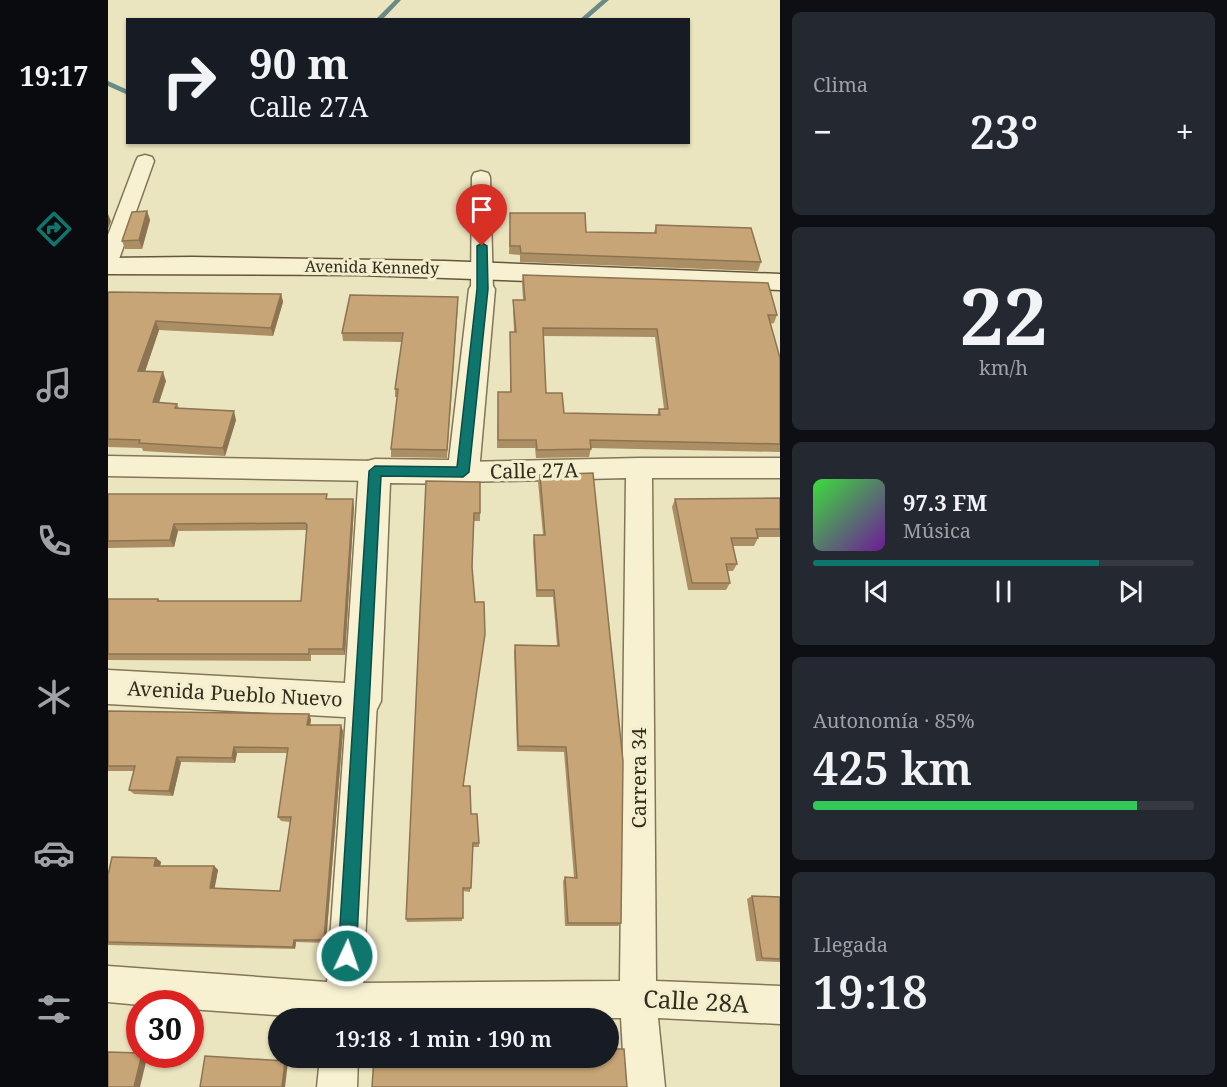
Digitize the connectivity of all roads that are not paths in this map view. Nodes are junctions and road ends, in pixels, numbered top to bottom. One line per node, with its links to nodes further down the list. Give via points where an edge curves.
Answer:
1 (144, 161): 3 (street)
2 (481, 177): 5 (street)
3 (108, 264): 4 (main road, Avenida Kennedy)
4 (217, 274): 5 (main road, Avenida Kennedy); 7 (main road, Avenida Kennedy)
5 (482, 279): 8 (main road, Avenida Kennedy); 14 (main road)
6 (780, 282): 8 (main road, Avenida Kennedy)
7 (108, 283)
8 (651, 285): 9 (main road, Avenida Kennedy)
9 (780, 296)
10 (108, 466): 13 (street, Calle 27A)
11 (639, 468): 12 (street, Calle 27A); 14 (street, Calle 27A); 18 (street, Carrera 34)
12 (780, 468)
13 (375, 471): 14 (main road, Calle 27A); 16 (main road)
14 (463, 472)
15 (108, 687): 16 (main road, Avenida Pueblo Nuevo)
16 (362, 701): 21 (street)
17 (108, 984): 20 (street, Calle 28A)
18 (638, 999): 19 (street, Calle 28A); 22 (street, Calle 28A); 25 (street, Carrera 34)
19 (780, 1005)
20 (326, 1008)
21 (344, 1008)
22 (397, 1008)
23 (338, 1068): 24 (street)
24 (337, 1087)
25 (645, 1087)

